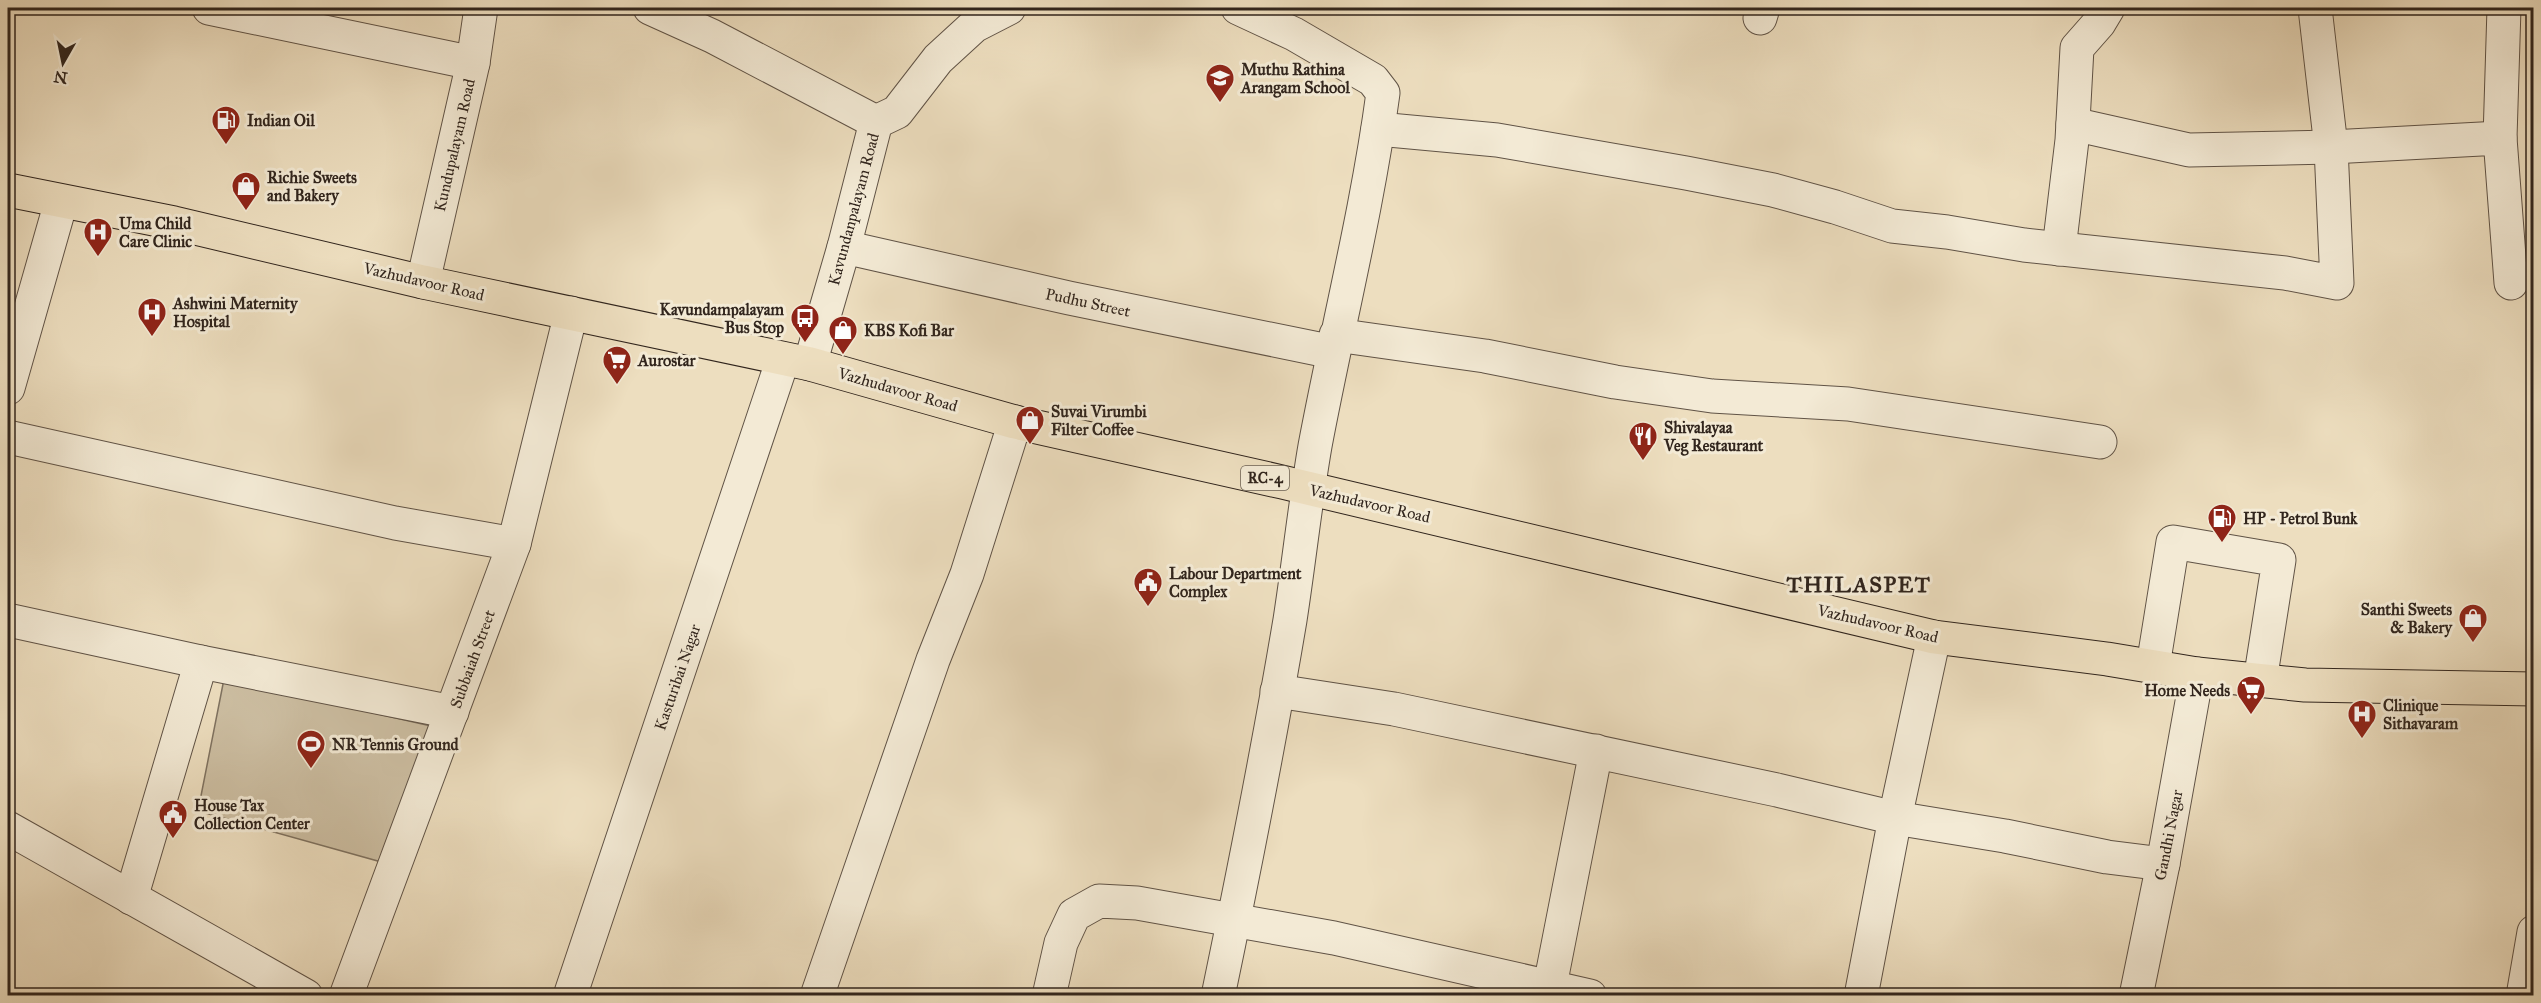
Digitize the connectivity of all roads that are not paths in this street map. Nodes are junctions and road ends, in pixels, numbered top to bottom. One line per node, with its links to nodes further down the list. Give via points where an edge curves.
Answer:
1 (209, 8): 9 (street)
2 (481, 8): 9 (street, Kundupalayam Road)
3 (1008, 8): 10 (street, Kavundanpalayam Road, via 974,26 938,59 897,111)
4 (1238, 8): 12 (street, via 1294,34 1373,80 1383,93)
5 (2108, 8): 11 (street, via 2078,48)
6 (2315, 8): 14 (street)
7 (2504, 8): 13 (street)
8 (666, 11): 10 (street)
9 (473, 63): 19 (street, Kundupalayam Road)
10 (876, 122): 17 (street, Kavundanpalayam Road)
11 (2073, 124): 14 (street, via 2189,150); 18 (street)
12 (1378, 129): 18 (street, via 1458,135 1600,157 1773,190 1892,226); 22 (street)
13 (2500, 138): 14 (street); 20 (street)
14 (2331, 147): 18 (street, via 2337,283 2285,273)
15 (8, 190): 16 (main road, Vazhudavoor Road / RC-4)
16 (61, 202): 19 (main road, Vazhudavoor Road / RC-4, via 174,223); 24 (street)
17 (844, 247): 22 (street, Pudhu Street, via 1069,298); 23 (street, Kavundanpalayam Road)
18 (2059, 249)
19 (423, 282): 21 (main road, Vazhudavoor Road / RC-4)
20 (2511, 283)
21 (571, 313): 23 (main road, Vazhudavoor Road / RC-4); 29 (street, Subbaiah Street)
22 (1334, 344): 27 (street, Pudhu Street, via 1485,357 1712,396 1848,404); 28 (street)
23 (797, 362): 25 (main road, Vazhudavoor Road / RC-4); 49 (street, Kasturibai Nagar)
24 (8, 388)
25 (1015, 422): 28 (main road, Vazhudavoor Road / RC-4); 50 (street, via 967,574 933,660)
26 (8, 437): 29 (street, via 395,523)
27 (2100, 442)
28 (1308, 489): 31 (main road, Vazhudavoor Road / RC-4); 37 (street)
29 (514, 544): 38 (street, Subbaiah Street)
30 (8, 620): 32 (street)
31 (1934, 637): 33 (main road, Vazhudavoor Road / RC-4); 40 (street)
32 (201, 662): 38 (street); 43 (street)
33 (2153, 666): 34 (main road, Vazhudavoor Road / RC-4); 35 (street, via 2174,542 2279,560)
34 (2197, 674): 35 (main road, Vazhudavoor Road / RC-4); 42 (street, Gandhi Nagar)
35 (2260, 681): 36 (main road, Vazhudavoor Road / RC-4)
36 (2534, 689)
37 (1277, 690): 39 (street, via 1394,709); 44 (street)
38 (452, 712): 48 (street, Subbaiah Street)
39 (1596, 751): 40 (street); 46 (street)
40 (1895, 818): 42 (street); 54 (street)
41 (8, 828): 43 (street)
42 (2163, 864): 55 (street, Gandhi Nagar)
43 (131, 898): 47 (street)
44 (1234, 920): 46 (street, via 1334,938); 51 (street, via 1137,903 1099,901 1074,915 1061,944); 52 (street)
45 (2534, 932): 56 (street)
46 (1549, 991): 53 (street)
47 (306, 996)
48 (345, 996)
49 (570, 996)
50 (817, 996)
51 (1049, 996)
52 (1218, 996)
53 (1590, 996)
54 (1861, 996)
55 (2136, 996)
56 (2523, 996)

